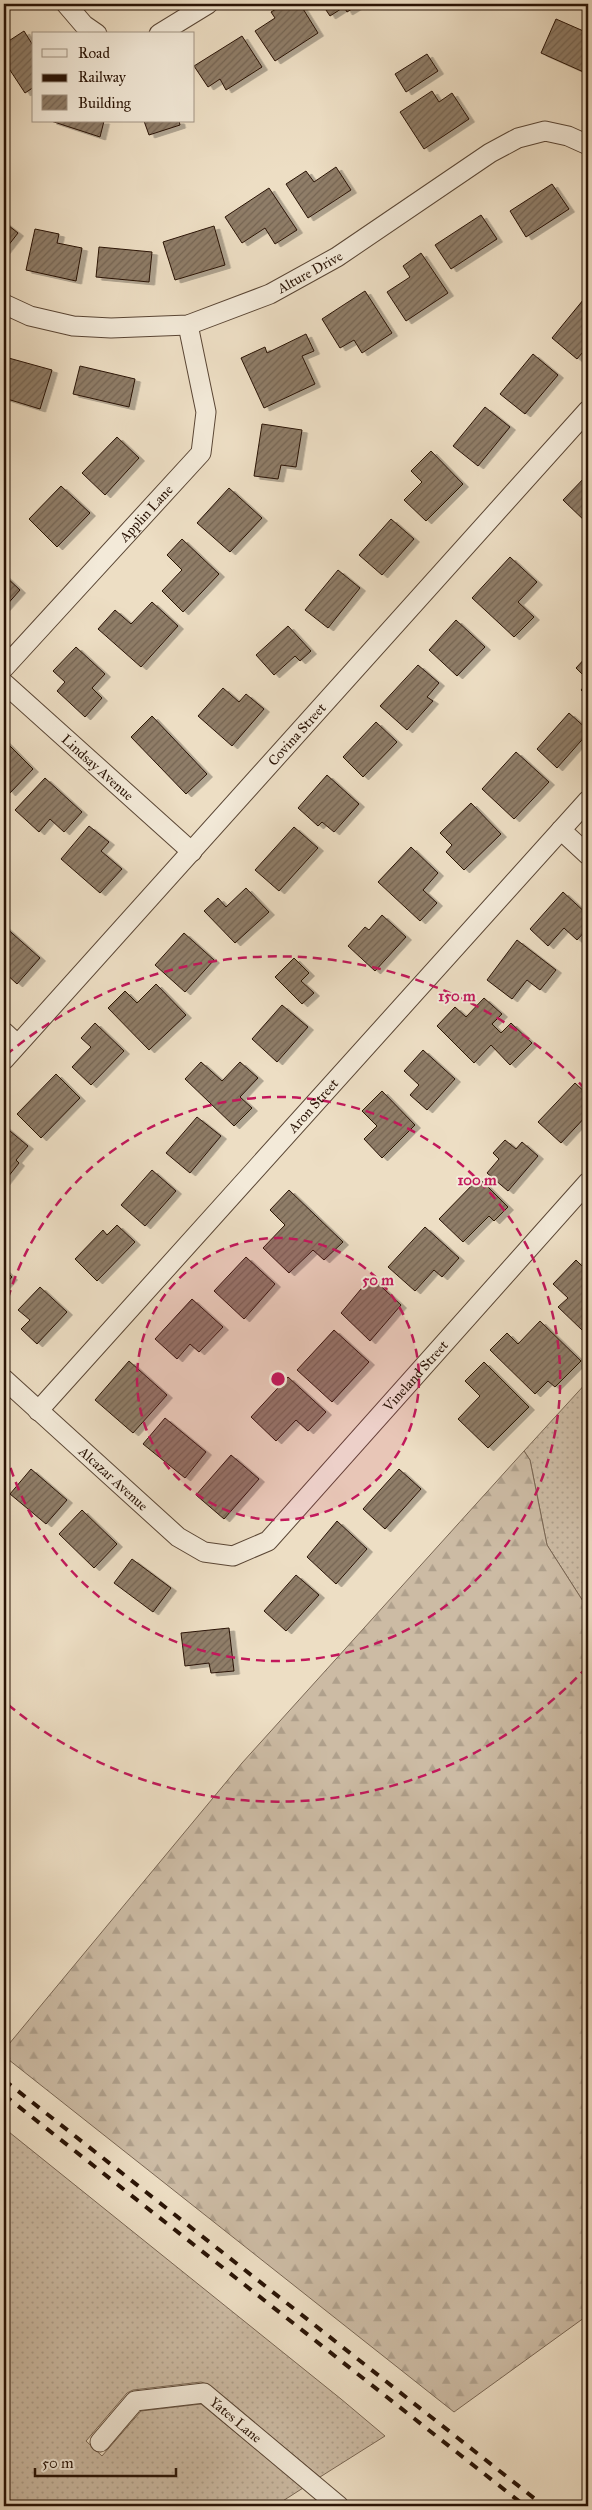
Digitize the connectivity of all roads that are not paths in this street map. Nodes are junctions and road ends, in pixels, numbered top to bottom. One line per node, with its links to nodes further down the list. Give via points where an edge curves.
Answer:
1 (66, 4): 3 (street)
2 (208, 4): 4 (street)
3 (94, 32)
4 (162, 32)
5 (588, 145): 7 (street, Alture Drive, via 545,131 518,138 490,153 337,257 270,294)
6 (4, 304): 7 (street, Alture Drive, via 30,316 73,326)
7 (188, 326): 9 (street, Applin Lane, via 206,412 201,453)
8 (588, 410): 13 (street, Covina Street)
9 (4, 668)
10 (4, 683): 13 (street, Lindsay Avenue)
11 (588, 800): 12 (street, Aron Street)
12 (561, 830): 14 (street); 19 (street, Aron Street)
13 (192, 852): 15 (street, Covina Street)
14 (588, 855)
15 (11, 1038): 16 (street, Covina Street)
16 (4, 1060)
17 (588, 1182): 20 (street, Vineland Street, via 268,1541)
18 (4, 1379): 19 (street, Alcazar Avenue)
19 (38, 1411): 20 (street, Alcazar Avenue, via 178,1537 204,1552)
20 (233, 1556)
21 (100, 2442): 22 (street, Yates Lane, via 135,2401 204,2393)
22 (339, 2506)

